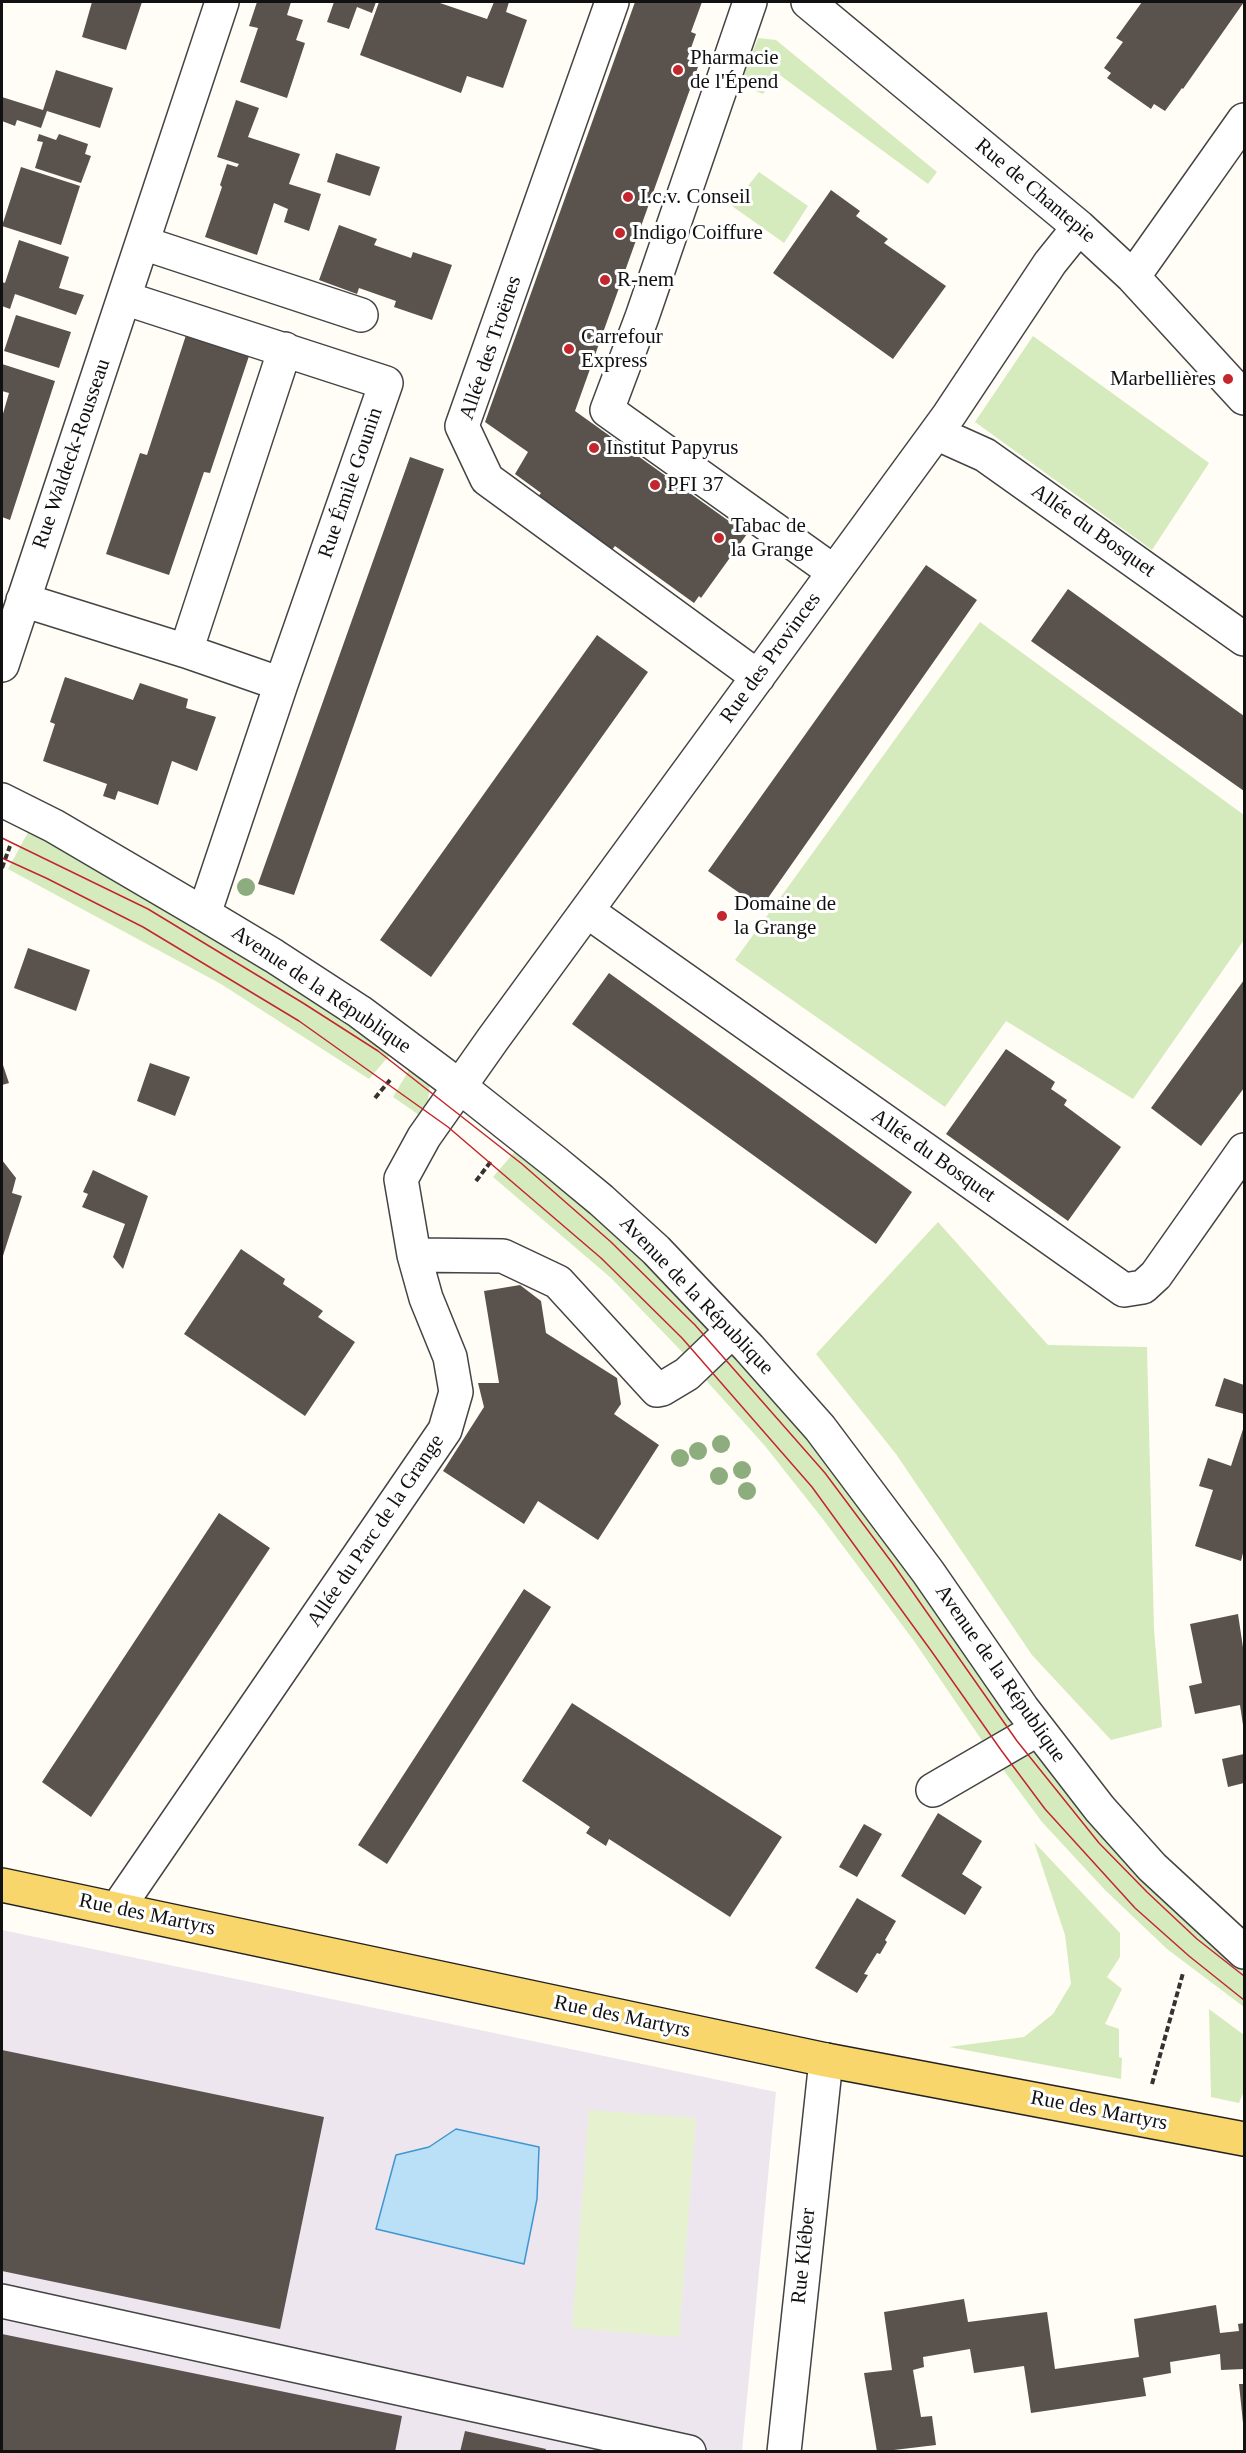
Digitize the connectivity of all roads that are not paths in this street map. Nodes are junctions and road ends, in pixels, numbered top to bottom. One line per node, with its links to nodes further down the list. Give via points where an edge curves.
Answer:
1 (222, 2): 7 (street, Rue Waldeck-Rousseau)
2 (612, 2): 19 (street, Allée des Troënes, via 462,426 486,479)
3 (750, 2): 14 (street, via 607,410)
4 (808, 2): 6 (street, Rue de Chantepie)
5 (1245, 120): 8 (street)
6 (1079, 227): 8 (street, Rue de Chantepie); 13 (street, Rue des Provinces, via 1050,263)
7 (143, 243): 9 (street, Rue Waldeck-Rousseau); 10 (street)
8 (1134, 277): 12 (street, Rue de Chantepie)
9 (124, 298): 11 (street, Rue Émile Gounin); 15 (street, Rue Waldeck-Rousseau)
10 (361, 315)
11 (285, 349): 17 (street); 20 (street, Rue Émile Gounin, via 386,383)
12 (1245, 399)
13 (936, 433): 14 (street, Rue des Provinces); 16 (street, Allée du Bosquet, via 985,455)
14 (834, 572): 19 (street, Rue des Provinces)
15 (23, 600): 17 (street); 18 (street, Rue Waldeck-Rousseau)
16 (1245, 639)
17 (186, 651): 20 (street)
18 (2, 665)
19 (758, 677): 22 (street, Rue des Provinces)
20 (280, 684): 23 (street, Rue Émile Gounin)
21 (2, 800): 23 (street, Avenue de la République)
22 (587, 911): 24 (street, Rue des Provinces); 25 (street, Allée du Bosquet, via 1124,1290 1143,1287 1156,1275)
23 (204, 914): 24 (street, Avenue de la République, via 360,1012)
24 (459, 1086): 26 (street, Allée du Parc de la Grange, via 401,1179); 27 (street, Avenue de la République, via 601,1200 656,1250)
25 (1245, 1150)
26 (414, 1256): 27 (street, via 503,1256 558,1282 657,1390 687,1374); 31 (street, Allée du Parc de la Grange, via 450,1358 456,1392 445,1430)
27 (732, 1331): 28 (street, Avenue de la République, via 860,1478)
28 (1038, 1729): 29 (street); 32 (street, Avenue de la République, via 1093,1801 1152,1867)
29 (933, 1790)
30 (2, 1886): 31 (main road, Rue des Martyrs)
31 (117, 1908): 33 (main road, Rue des Martyrs)
32 (1245, 1952)
33 (826, 2060): 34 (main road, Rue des Martyrs); 37 (street, Rue Kléber)
34 (1245, 2139)
35 (2, 2301): 36 (street)
36 (689, 2451)
37 (784, 2451)

